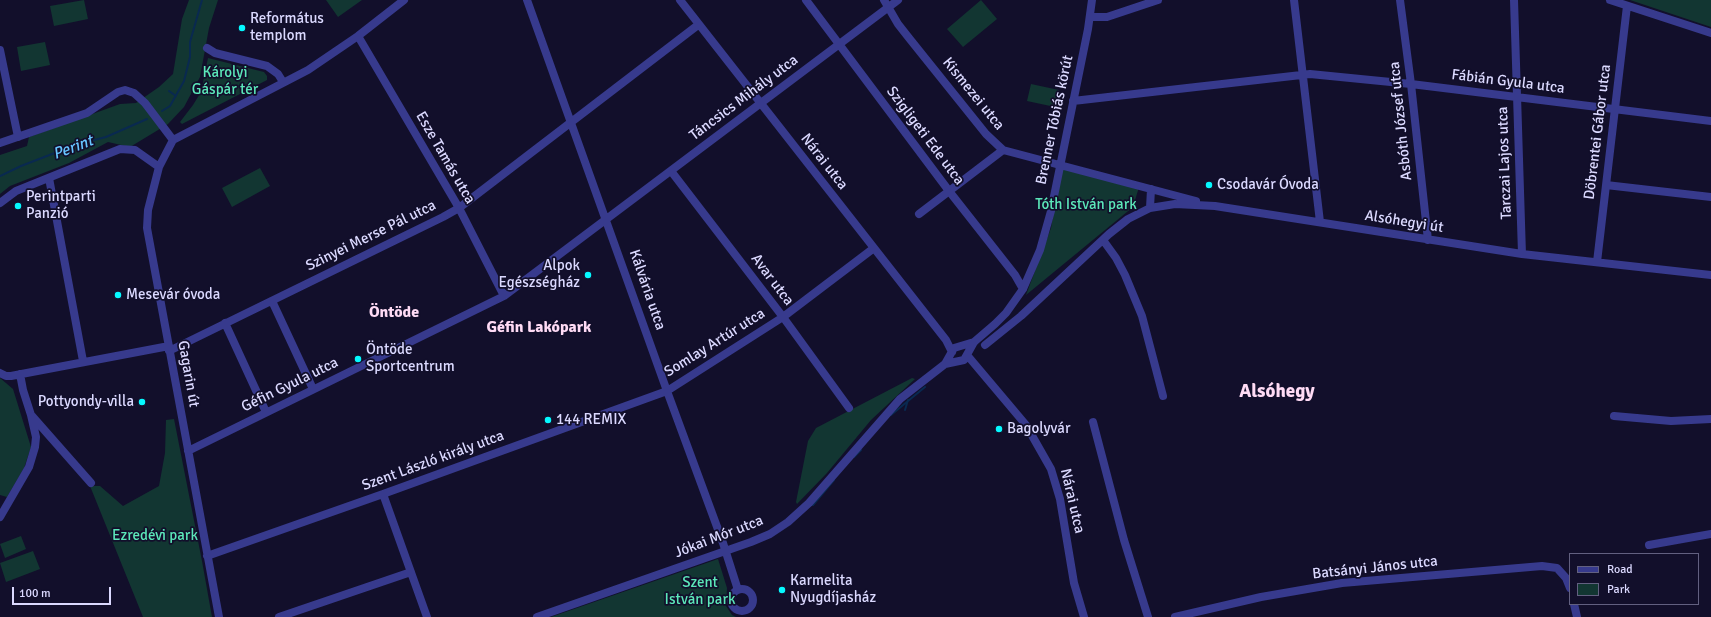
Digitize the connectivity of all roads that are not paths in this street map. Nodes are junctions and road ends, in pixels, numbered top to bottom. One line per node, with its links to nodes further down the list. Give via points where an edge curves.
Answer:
1 (404, 0): 17 (street)
2 (527, 0): 29 (street, Kálvária utca)
3 (680, 0): 15 (street, Nárai utca)
4 (806, 0): 18 (street, Szigligeti Ede utca)
5 (898, 0): 12 (street, Táncsics Mihály utca)
6 (1092, 0): 14 (street, Brenner Tóbiás körút)
7 (1158, 0): 14 (street, via 1107,17)
8 (1294, 0): 21 (street)
9 (1400, 0): 23 (street, Asbóth József utca)
10 (1514, 0): 24 (street, Tarczai Lajos utca)
11 (1610, 0): 13 (street)
12 (886, 4): 18 (street, Táncsics Mihály utca); 33 (street, Kismezei utca, via 898,24 986,134)
13 (1627, 6): 16 (street); 27 (street, Döbrentei Gábor utca)
14 (1090, 18): 25 (street, Brenner Tóbiás körút)
15 (698, 24): 26 (street, Nárai utca); 29 (street, Szinyei Merse Pál utca)
16 (1711, 33)
17 (358, 36): 22 (street, via 323,60); 44 (street, Esze Tamás utca)
18 (839, 44): 26 (street, Táncsics Mihály utca); 40 (street, Szigligeti Ede utca)
19 (207, 48): 22 (street, via 215,53 267,66 278,74)
20 (0, 50): 30 (street)
21 (1302, 74): 23 (street, Fábián Gyula utca); 25 (street, Fábián Gyula utca); 48 (street)
22 (283, 82): 31 (street)
23 (1412, 84): 24 (street, Fábián Gyula utca); 50 (street, Asbóth József utca)
24 (1517, 98): 27 (street, Fábián Gyula utca); 52 (street, Tarczai Lajos utca)
25 (1073, 100): 34 (street, Brenner Tóbiás körút)
26 (759, 103): 36 (street, Táncsics Mihály utca); 51 (street, Nárai utca)
27 (1615, 110): 28 (street, Fábián Gyula utca); 38 (street, Döbrentei Gábor utca)
28 (1711, 121)
29 (571, 122): 44 (street, Szinyei Merse Pál utca); 47 (street, Kálvária utca)
30 (18, 137): 31 (street, via 87,113 121,91 132,92 145,103); 32 (street)
31 (173, 140): 35 (street, Gagarin út)
32 (0, 144)
33 (1003, 150): 34 (street, Kismezei utca); 40 (street)
34 (1060, 165): 39 (street, Kismezei utca); 55 (street, Brenner Tóbiás körút, via 1046,232)
35 (159, 167): 37 (street, via 135,150 120,149); 64 (street, Gagarin út, via 148,210 148,228)
36 (671, 171): 47 (street, Táncsics Mihály utca); 58 (street, Avar utca)
37 (49, 178): 42 (street, via 16,191); 67 (street)
38 (1606, 185): 41 (street); 53 (street, Döbrentei Gábor utca)
39 (1152, 189): 43 (street, Kismezei utca); 45 (street)
40 (949, 191): 46 (street); 55 (street, Szigligeti Ede utca, via 1015,275)
41 (1711, 197)
42 (0, 203)
43 (1215, 206): 45 (street, Alsóhegyi út, via 1175,204); 48 (street, Alsóhegyi út)
44 (459, 208): 56 (street, Esze Tamás utca); 57 (street, Szinyei Merse Pál utca)
45 (1150, 208): 49 (street, Alsóhegyi út, via 1128,219)
46 (919, 214)
47 (607, 218): 56 (street, Géfin Gyula utca); 72 (street, Kálvária utca)
48 (1320, 222): 50 (street, Alsóhegyi út)
49 (1102, 240): 62 (street, Alsóhegyi út, via 1021,316); 73 (street, via 1125,275 1142,316)
50 (1428, 240): 52 (street, Alsóhegyi út)
51 (874, 248): 58 (street, Somlay Artúr utca); 60 (street, Nárai utca)
52 (1522, 254): 53 (street, Alsóhegyi út)
53 (1596, 262): 54 (street, Alsóhegyi út)
54 (1711, 275)
55 (1023, 289): 61 (street, Brenner Tóbiás körút, via 1001,319)
56 (504, 296): 71 (street, Géfin Gyula utca)
57 (272, 301): 59 (street, Szinyei Merse Pál utca); 71 (street)
58 (783, 317): 72 (street, Somlay Artúr utca); 74 (street, Avar utca)
59 (225, 323): 64 (street, Szinyei Merse Pál utca); 75 (street)
60 (946, 340): 63 (street, Nárai utca); 65 (street, Nárai utca)
61 (974, 342): 63 (street, Brenner Tóbiás körút); 66 (street, Brenner Tóbiás körút)
62 (985, 345)
63 (959, 346): 65 (street, Jókai Mór utca); 66 (street, via 965,348)
64 (169, 348): 67 (street, Szinyei Merse Pál utca); 80 (street, Gagarin út)
65 (952, 353): 66 (street, via 955,360); 68 (street, Jókai Mór utca)
66 (964, 358): 68 (street, Jókai Mór utca); 96 (street, Nárai utca, via 992,384 1026,425 1046,457 1060,498 1074,583)
67 (83, 361): 70 (street, Szinyei Merse Pál utca)
68 (946, 364): 86 (street, Jókai Mór utca, via 900,399 813,498 788,522 770,534)
69 (0, 373): 70 (street, Szinyei Merse Pál utca, via 6,376)
70 (20, 374): 76 (street)
71 (313, 389): 75 (street, Géfin Gyula utca)
72 (667, 391): 82 (street, Szent László király utca); 86 (street, Kálvária utca)
73 (1163, 396)
74 (849, 408)
75 (266, 412): 80 (street, Géfin Gyula utca)
76 (31, 416): 81 (street); 83 (street, via 36,447 29,467)
77 (1614, 416): 78 (street, via 1671,421)
78 (1711, 419)
79 (1093, 422): 97 (street, via 1124,540)
80 (188, 451): 87 (street, Gagarin út)
81 (91, 483)
82 (384, 494): 87 (street, Szent László király utca); 88 (street)
83 (0, 516)
84 (1711, 534): 85 (street)
85 (1649, 545)
86 (726, 551): 90 (street, Kálvária utca); 95 (street, Jókai Mór utca)
87 (207, 556): 92 (street, Gagarin út)
88 (411, 572): 93 (street); 94 (street)
89 (1569, 586): 98 (street, Batsányi János utca, via 1557,568 1542,566 1342,583 1261,597)
90 (738, 590)
91 (1574, 605): 99 (street)
92 (219, 617)
93 (279, 617)
94 (427, 617)
95 (537, 617)
96 (1084, 617)
97 (1148, 617)
98 (1175, 617)
99 (1577, 617)

